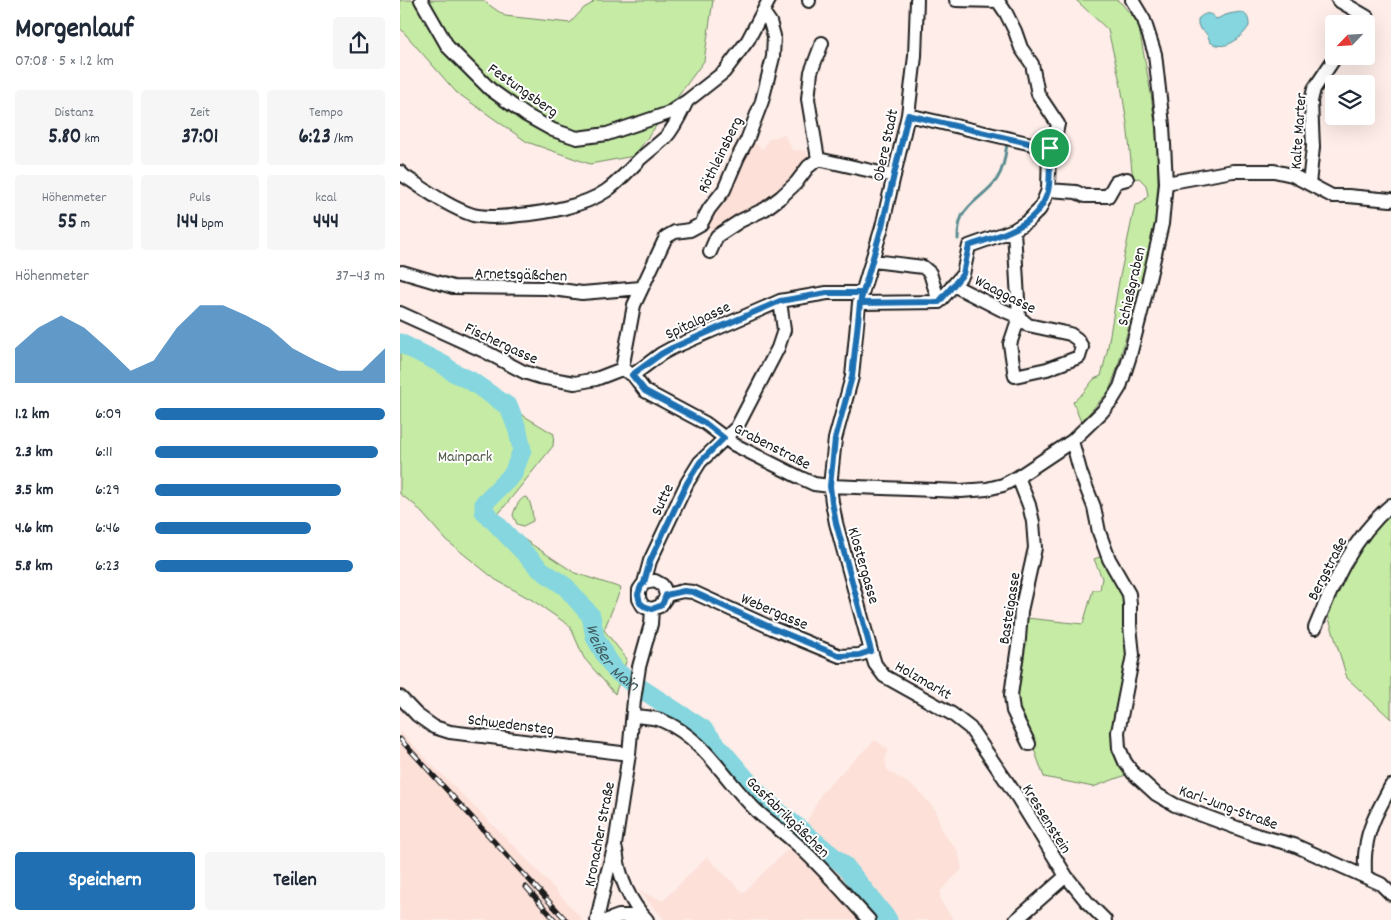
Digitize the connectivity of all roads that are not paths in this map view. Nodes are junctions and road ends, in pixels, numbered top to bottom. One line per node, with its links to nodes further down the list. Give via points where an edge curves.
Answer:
1 (421, 0): 11 (street, Festungsberg, via 448,47 490,89 553,130 577,138 607,134 669,113)
2 (917, 0): 12 (street, Obere Stadt)
3 (956, 0): 6 (street)
4 (1132, 0): 18 (street, Schießgraben, via 1144,20 1155,54)
5 (1338, 0): 8 (street)
6 (998, 1): 13 (street, via 1032,64 1038,94 1058,124)
7 (766, 6): 11 (street, Festungsberg, via 748,40 724,72); 27 (street, Röthleinsberg, via 774,36 773,57 762,101 747,140 724,190 700,224 666,237)
8 (1358, 15)
9 (822, 43): 14 (street, via 811,72 808,99)
10 (1330, 65): 19 (street, Kalte Marter, via 1314,89)
11 (687, 101): 15 (street, via 667,136 606,191 573,205 504,217 475,215 443,202)
12 (908, 115): 13 (street); 16 (street, Obere Stadt)
13 (1050, 148): 20 (street)
14 (818, 159): 16 (street); 23 (street, via 776,201 717,236)
15 (400, 172)
16 (894, 176): 24 (street, Obere Stadt)
17 (1127, 179): 20 (street, via 1116,182 1108,196)
18 (1166, 182): 19 (street, Kalte Marter, via 1257,170 1292,175); 35 (street, Schießgraben, via 1162,224 1120,387 1102,412)
19 (1309, 184): 21 (street, Kalte Marter, via 1332,196)
20 (1048, 190): 22 (street, via 1040,209)
21 (1391, 200)
22 (1014, 230): 26 (street, via 969,246 963,274); 32 (street)
23 (710, 252)
24 (873, 261): 28 (street, Obere Stadt); 30 (street, via 923,267 930,273)
25 (402, 272): 27 (street, Arnetsgäßchen, via 453,287 546,288 582,293)
26 (953, 285): 30 (street); 32 (street, Waaggasse)
27 (641, 288): 33 (street, Röthleinsberg, via 634,306)
28 (861, 298): 29 (street, Spitalgasse, via 827,293); 30 (street, Spitalgasse); 37 (street, Klostergasse, via 852,377 835,439)
29 (780, 301): 33 (street, Spitalgasse, via 672,348); 34 (street, via 784,330 778,348 737,426)
30 (939, 302)
31 (400, 313): 33 (street, Fischergasse, via 540,378 574,383)
32 (1018, 317): 32 (street, Waaggasse, via 1028,324 1070,334 1082,347 1079,357 1015,376 1010,344)
33 (627, 372): 34 (street, Grabenstraße, via 645,391 705,423)
34 (724, 438): 37 (street, Grabenstraße, via 814,484); 40 (street, Sutte, via 700,462 687,483 650,561)
35 (1072, 441): 36 (street, Schießgraben); 53 (street, Karl-Jung-Straße, via 1109,559 1129,594 1133,655 1118,732 1119,748 1133,774 1175,805 1256,835 1294,845)
36 (1018, 477): 38 (street, Schießgraben, via 988,488); 48 (street, Basteigasse, via 1029,505 1035,548 1021,611 1011,696 1013,711)
37 (830, 486): 38 (street, Grabenstraße); 44 (street, Klostergasse, via 836,523)
38 (961, 491)
39 (1391, 505): 43 (street, Bergstraße, via 1358,541 1334,583)
40 (644, 583): 41 (street, via 659,583); 42 (street, Sutte, via 639,590 639,599)
41 (666, 595): 42 (street, via 660,606); 44 (street, Webergasse, via 693,592 840,656)
42 (652, 609): 46 (street)
43 (1315, 628)
44 (871, 651): 47 (street, Holzmarkt, via 884,676 952,714)
45 (400, 697): 49 (street, Schwedensteg, via 434,727 450,732)
46 (633, 716): 49 (street); 58 (street, Gasfabrikgäßchen, via 662,720 696,743 751,805 808,855)
47 (970, 728): 52 (street, Kressenstein)
48 (1029, 744)
49 (629, 754): 51 (street, Kronacher Straße)
50 (1391, 786): 53 (street, via 1369,835)
51 (615, 845): 55 (street, via 626,891); 56 (street, Kronacher Straße)
52 (1066, 876): 59 (street); 60 (street, Kressenstein)
53 (1365, 876): 54 (street, Karl-Jung-Straße, via 1381,884)
54 (1391, 894)
55 (645, 918): 57 (street, via 619,916)
56 (598, 920)
57 (608, 920)
58 (869, 920)
59 (1016, 920)
60 (1105, 920)

